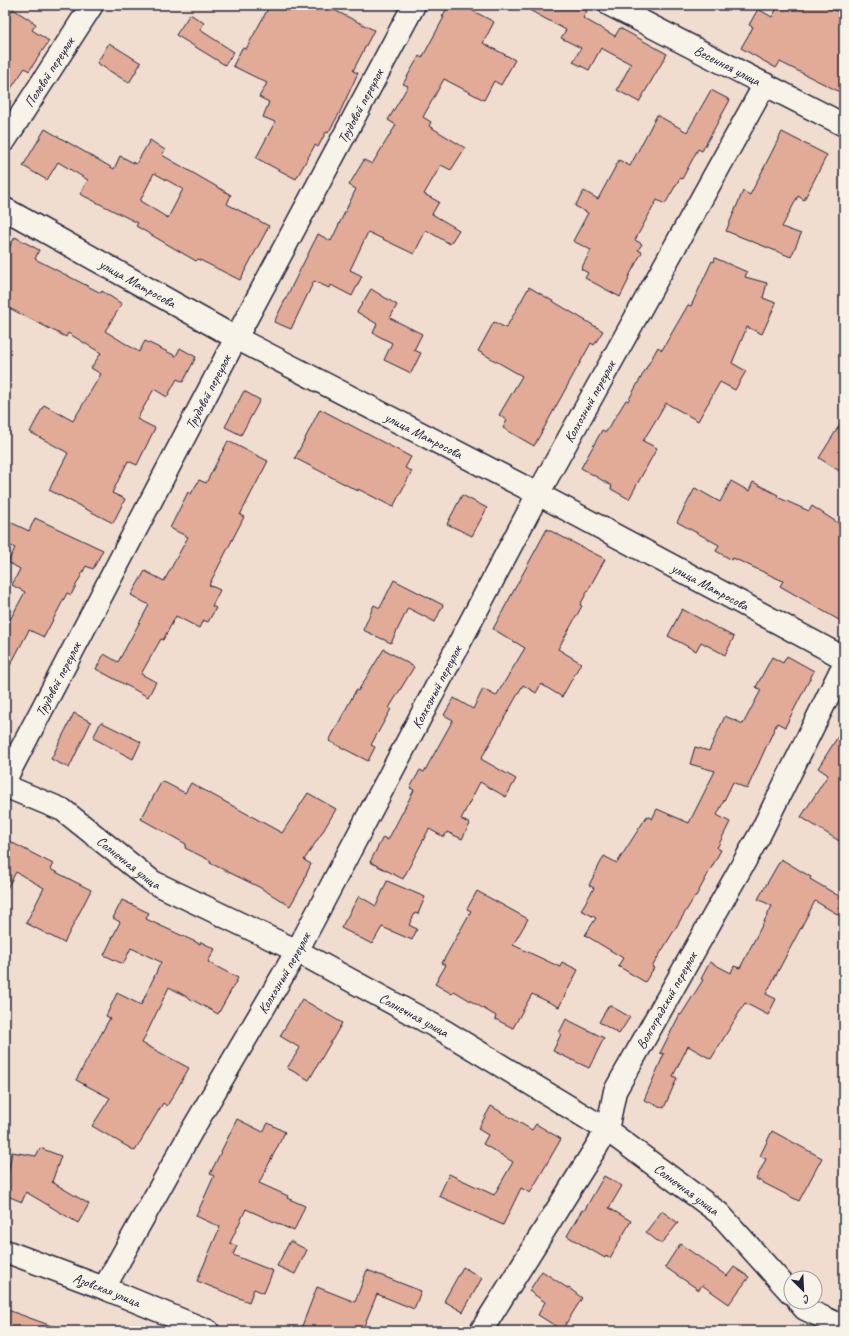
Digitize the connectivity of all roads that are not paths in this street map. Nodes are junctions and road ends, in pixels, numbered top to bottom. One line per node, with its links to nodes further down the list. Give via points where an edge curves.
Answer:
1 (92, 5): 6 (street, Полевой переулок)
2 (414, 5): 8 (street, Трудовой переулок)
3 (610, 5): 4 (street, Весенняя улица)
4 (765, 84): 5 (street, Весенняя улица); 9 (street, Колхозный переулок)
5 (844, 125)
6 (5, 140)
7 (5, 209): 8 (street, улица Матросова)
8 (236, 338): 9 (street, улица Матросова); 11 (street, Трудовой переулок)
9 (538, 494): 10 (street, улица Матросова); 13 (street, Колхозный переулок)
10 (844, 664): 14 (street, Волгоградский переулок, via 760,834 615,1091)
11 (5, 780)
12 (5, 786): 13 (street, Солнечная улица, via 63,810 153,882)
13 (297, 951): 14 (street, Солнечная улица, via 444,1031); 17 (street, Колхозный переулок, via 191,1132)
14 (607, 1130): 16 (street, Солнечная улица, via 719,1213); 21 (street, Волгоградский переулок)
15 (5, 1250): 17 (street, Азовская улица)
16 (783, 1284)
17 (104, 1288): 20 (street, Азовская улица)
18 (807, 1310): 19 (street)
19 (844, 1327)
20 (208, 1331)
21 (481, 1331)

